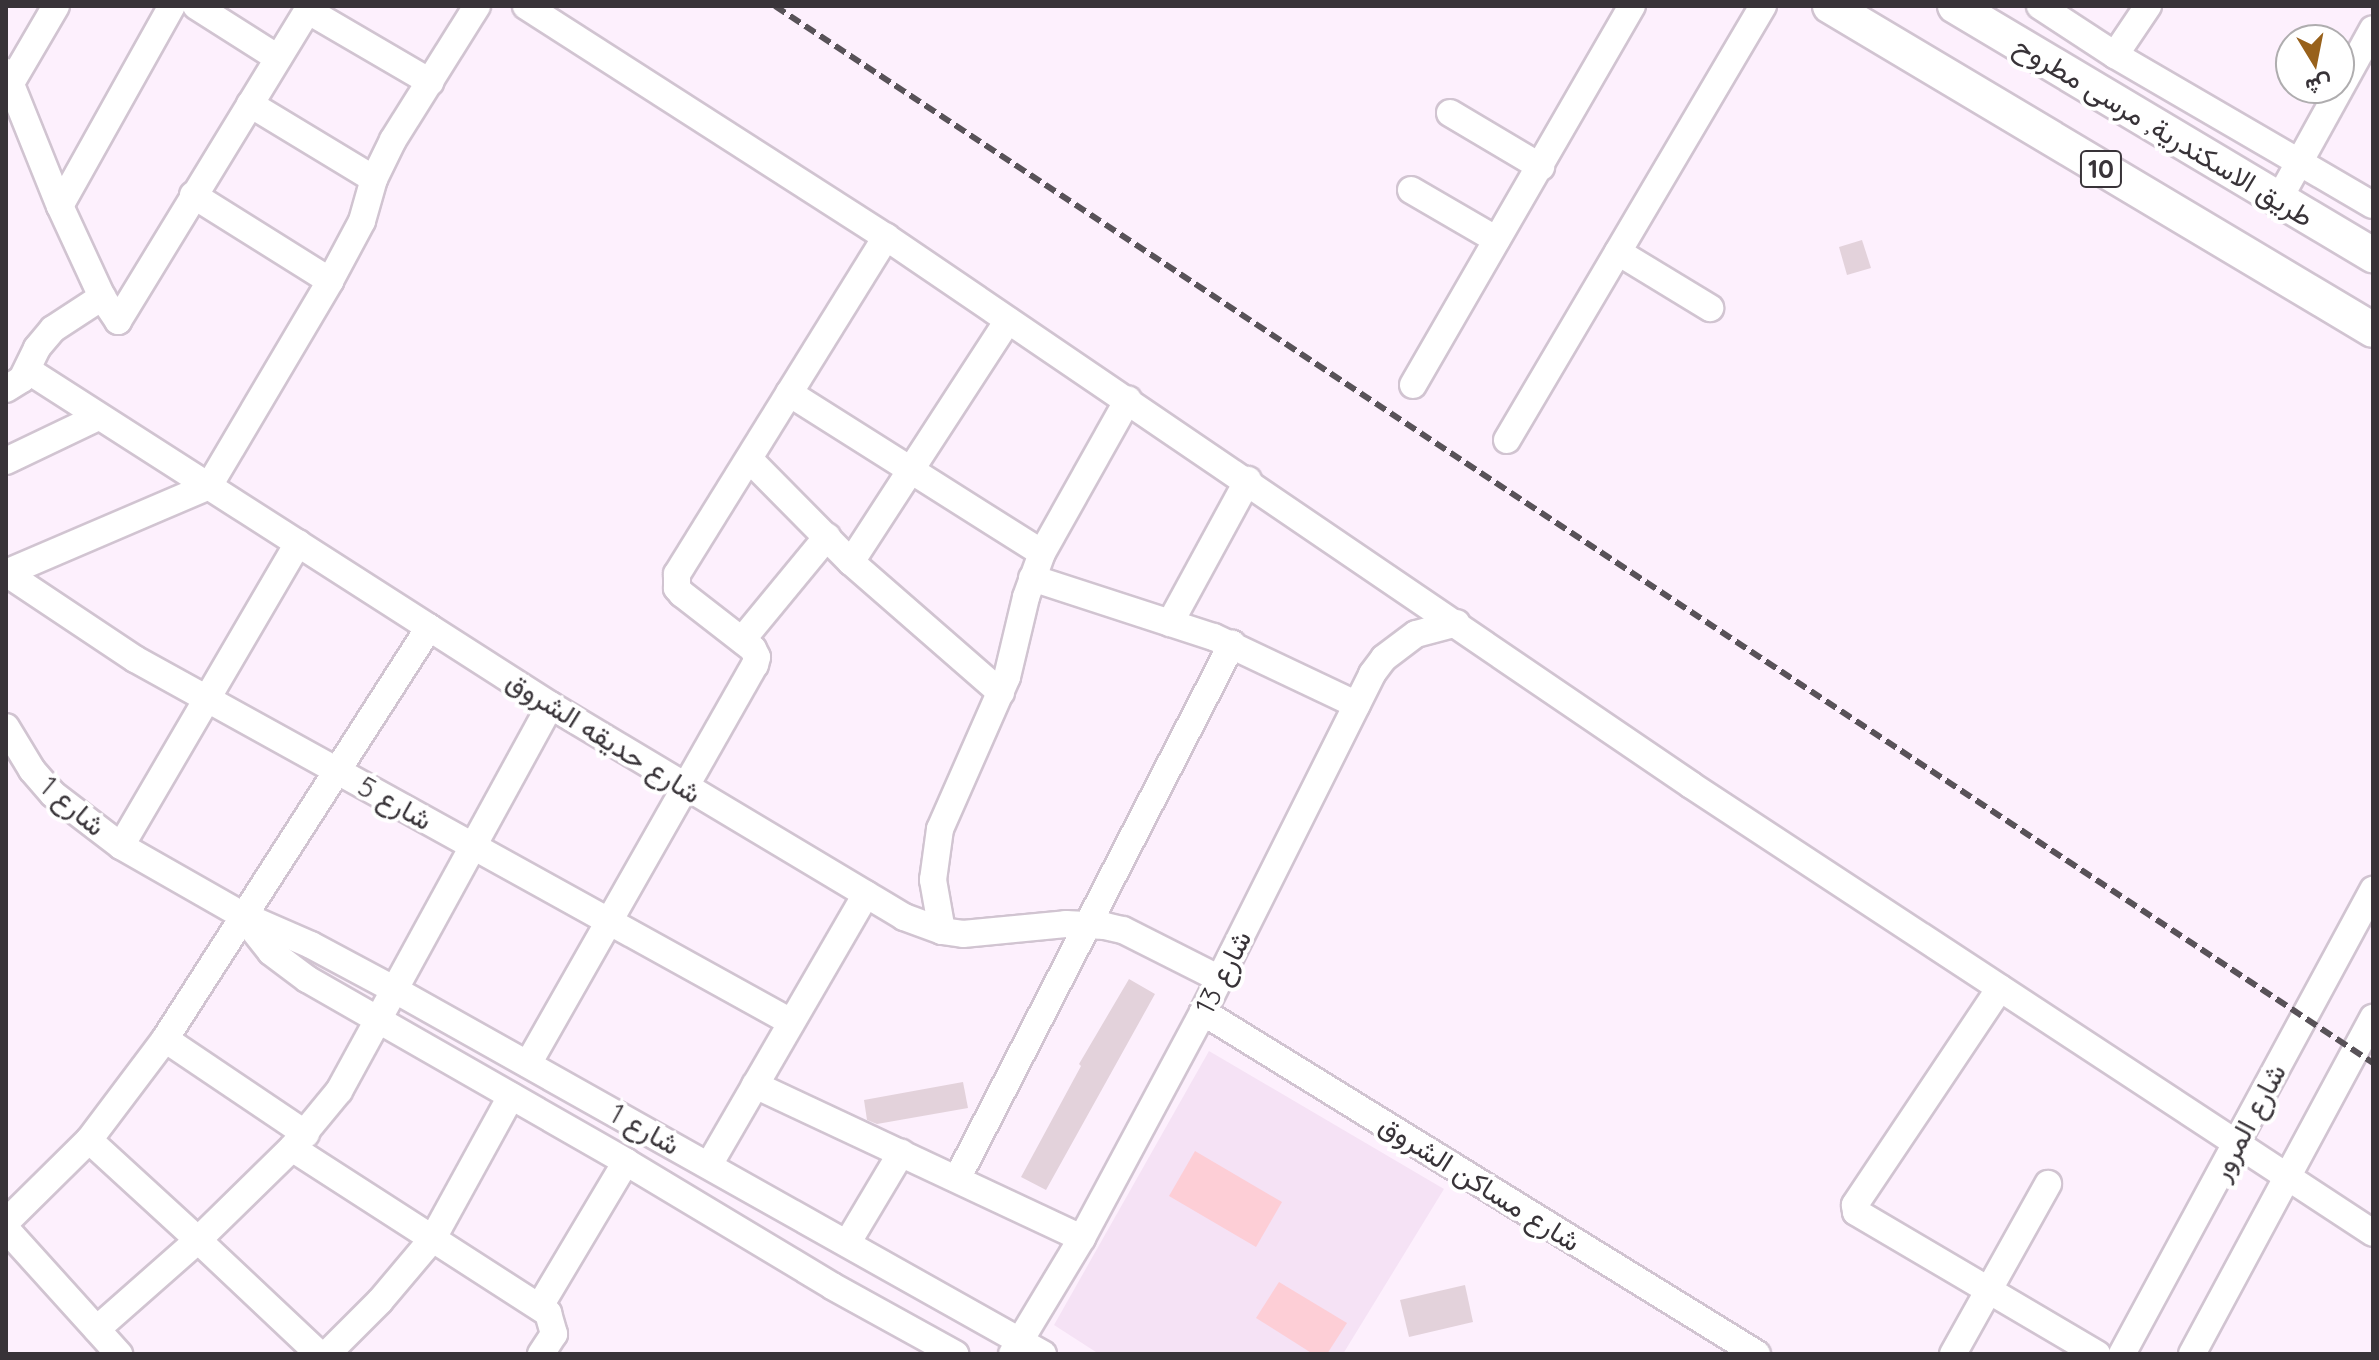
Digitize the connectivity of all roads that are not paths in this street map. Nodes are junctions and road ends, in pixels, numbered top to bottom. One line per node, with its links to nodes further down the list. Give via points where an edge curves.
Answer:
1 (56, 6): 16 (street)
2 (172, 6): 27 (street)
3 (196, 6): 15 (street)
4 (477, 6): 17 (street)
5 (526, 6): 28 (street)
6 (1632, 6): 21 (street)
7 (1763, 6): 30 (street)
8 (1830, 6): 36 (main road, 10)
9 (1955, 6): 25 (main road, طريق الاسكندرية, مرسى مطروح / 10)
10 (2040, 6): 14 (street)
11 (2148, 6): 14 (street)
12 (309, 8): 15 (street); 17 (street)
13 (2373, 29): 20 (street)
14 (2115, 55): 20 (street)
15 (278, 58): 18 (street)
16 (8, 77): 27 (street)
17 (430, 82): 22 (street)
18 (250, 104): 22 (street); 24 (street)
19 (1450, 113): 21 (street)
20 (2297, 161): 25 (street); 26 (street)
21 (1541, 167): 29 (street)
22 (374, 179): 32 (street, via 362,221)
23 (1411, 190): 29 (street)
24 (193, 195): 32 (street); 33 (street, via 120,320)
25 (2279, 199): 31 (main road, طريق الاسكندرية, مرسى مطروح / 10)
26 (2373, 205)
27 (60, 206): 33 (street)
28 (886, 237): 35 (street); 40 (street)
29 (1497, 240): 38 (street)
30 (1618, 252): 34 (street); 43 (street)
31 (2373, 255)
32 (330, 281): 48 (street)
33 (102, 297): 37 (street, via 44,338)
34 (1710, 308)
35 (1008, 320): 41 (street); 46 (street)
36 (2373, 330)
37 (29, 371): 39 (street); 42 (street, شارع حديقه الشروق)
38 (1413, 385)
39 (6, 389)
40 (789, 393): 44 (street); 46 (street)
41 (1128, 400): 47 (street); 51 (street)
42 (98, 417): 45 (street); 48 (street, شارع حديقه الشروق)
43 (1507, 440)
44 (749, 459): 49 (street); 58 (street, via 676,580 682,594)
45 (6, 461)
46 (911, 470): 51 (street); 52 (street)
47 (1248, 480): 55 (street); 56 (street)
48 (209, 486): 50 (street, شارع حديقه الشروق); 53 (street)
49 (827, 537): 52 (street); 58 (street)
50 (298, 543): 57 (street, شارع حديقه الشروق); 61 (street)
51 (1042, 553): 54 (street)
52 (851, 562): 60 (street)
53 (6, 573): 61 (street, شارع 5, via 135,659)
54 (1032, 578): 55 (street); 60 (street)
55 (1170, 623): 59 (street)
56 (1457, 623): 63 (street, شارع 13, via 1399,644 1372,674); 76 (street)
57 (429, 627): 62 (street, شارع حديقه الشروق); 65 (street)
58 (742, 640): 66 (street, via 757,657 755,665)
59 (1232, 644): 63 (street); 73 (street)
60 (1001, 693): 74 (street, via 940,829 933,880)
61 (206, 699): 65 (street, شارع 5); 67 (street)
62 (550, 705): 66 (street, شارع حديقه الشروق); 68 (street)
63 (1357, 705): 75 (street, شارع 13)
64 (6, 727): 67 (street, شارع 1, via 53,794)
65 (339, 772): 68 (street, شارع 5); 71 (street)
66 (683, 787): 70 (street, شارع حديقه الشروق); 72 (street)
67 (121, 846): 71 (street, شارع 1)
68 (474, 847): 72 (street, شارع 5); 77 (street)
69 (2373, 890): 88 (street, شارع المرور)
70 (866, 894): 74 (street, شارع حديقه الشروق, via 904,917); 81 (street)
71 (242, 915): 77 (street, شارع 1); 79 (street, شارع 1, via 271,952); 82 (street)
72 (608, 921): 81 (street, شارع 5); 83 (street)
73 (1087, 923): 74 (street, شارع حديقه الشروق, via 963,934); 75 (street, شارع حديقه الشروق, via 1123,930); 93 (street)
74 (942, 931)
75 (1220, 979): 78 (street, شارع 13)
76 (2000, 988): 88 (street); 102 (street, via 1855,1205 1859,1217)
77 (397, 991): 79 (street); 83 (street, شارع 1)
78 (1203, 1012): 99 (street, شارع 13); 111 (street, شارع مساكن الشروق)
79 (379, 1021): 85 (street, شارع 1); 87 (street, via 339,1091)
80 (2372, 1021): 92 (street)
81 (791, 1022): 84 (street)
82 (165, 1039): 86 (street); 87 (street)
83 (528, 1064): 91 (street, شارع 1)
84 (755, 1085): 89 (street); 91 (street)
85 (511, 1096): 90 (street, شارع 1); 98 (street)
86 (89, 1140): 95 (street); 100 (street)
87 (299, 1141): 98 (street); 100 (street)
88 (2237, 1143): 92 (street); 114 (street, شارع المرور)
89 (901, 1153): 93 (street); 101 (street)
90 (626, 1162): 103 (street); 110 (street, شارع 1)
91 (709, 1165): 101 (street, شارع 1)
92 (2288, 1177): 97 (street); 115 (street)
93 (957, 1179): 99 (street)
94 (2048, 1184): 102 (street)
95 (6, 1222)
96 (6, 1229): 104 (street)
97 (2373, 1233)
98 (433, 1238): 103 (street); 108 (street)
99 (1082, 1238): 105 (street, شارع 13)
100 (198, 1240): 104 (street); 107 (street)
101 (848, 1242): 105 (street, شارع 1)
102 (1988, 1291): 112 (street); 113 (street)
103 (540, 1306): 109 (street, via 548,1313 554,1334)
104 (97, 1329): 106 (street)
105 (1025, 1349)
106 (119, 1354)
107 (319, 1354)
108 (327, 1354)
109 (541, 1354)
110 (955, 1354)
111 (1757, 1354)
112 (1953, 1354)
113 (2097, 1354)
114 (2122, 1354)
115 (2192, 1354)

